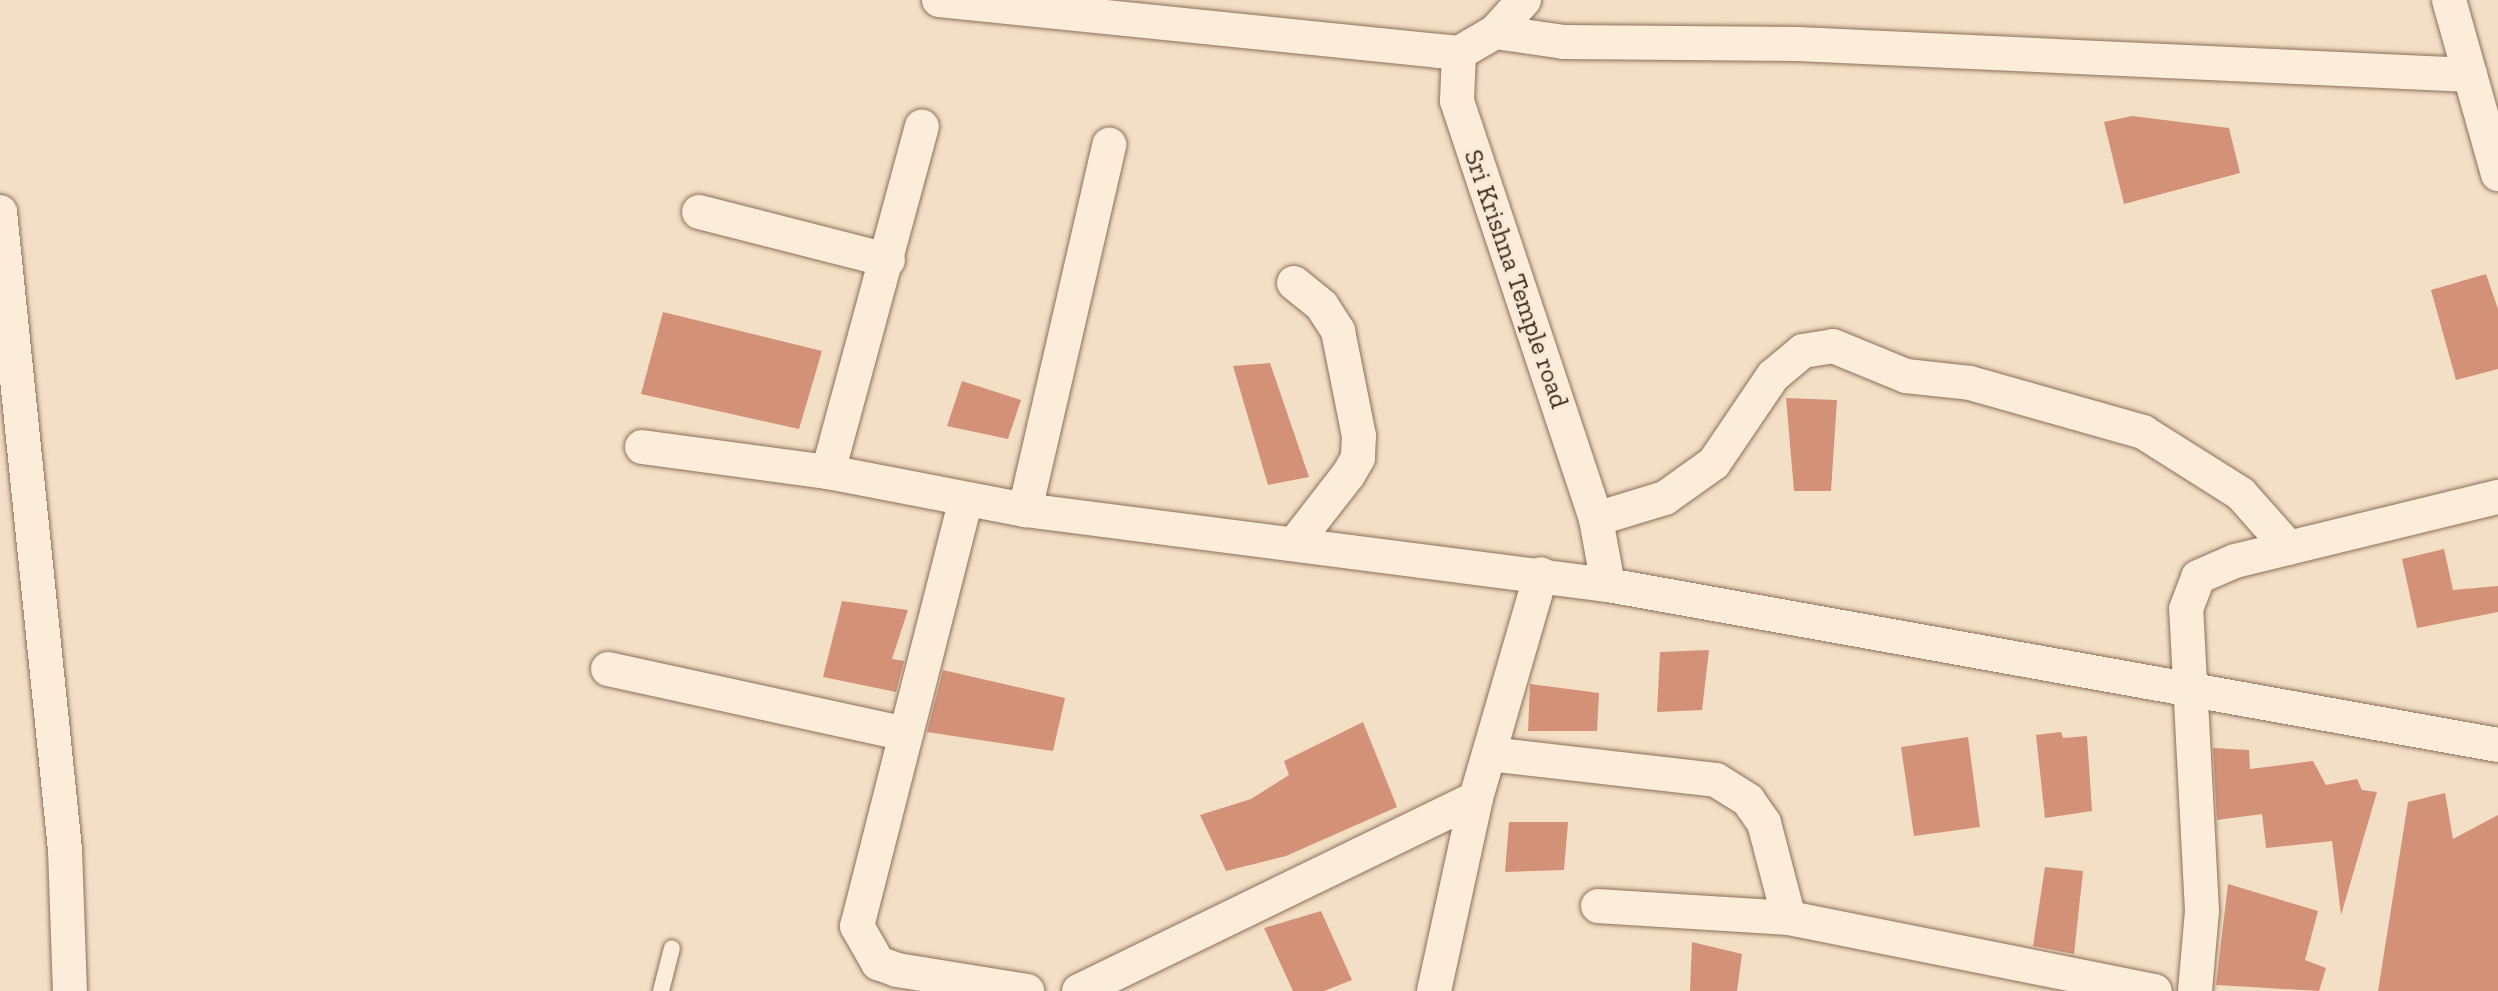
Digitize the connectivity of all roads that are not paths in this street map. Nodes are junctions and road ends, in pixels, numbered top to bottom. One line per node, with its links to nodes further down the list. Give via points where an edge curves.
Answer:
1 (939, 0): 5 (street)
2 (1524, 0): 4 (street)
3 (2449, 0): 6 (street)
4 (1495, 32): 5 (street); 6 (street, via 1564,42 1798,44)
5 (1459, 53): 20 (street, Sri Krishna Temple road, via 1457,101)
6 (2470, 75): 9 (street)
7 (922, 127): 12 (street)
8 (1109, 145): 19 (street)
9 (2498, 174)
10 (0, 212): 14 (street)
11 (699, 212): 12 (street)
12 (888, 260): 16 (street)
13 (1294, 283): 21 (street, via 1322,306 1338,331 1359,436 1358,458 1348,475)
14 (6, 326): 34 (street, via 65,850)
15 (642, 447): 16 (street)
16 (828, 472): 18 (street)
17 (2498, 497): 22 (street)
18 (966, 499): 19 (street); 27 (street)
19 (1025, 510): 21 (street)
20 (1596, 519): 22 (street, via 1665,498 1714,463 1773,376 1803,351 1833,346 1906,376 1970,383 2143,432 2241,494); 24 (street, Sri Krishna Temple road)
21 (1295, 543): 23 (street)
22 (2289, 548): 26 (street, via 2198,577 2186,609)
23 (1541, 574): 24 (street); 29 (street)
24 (1608, 585): 26 (street)
25 (608, 669): 27 (street)
26 (2193, 692): 28 (street); 40 (street, via 2202,911)
27 (906, 734): 36 (street, via 857,926 866,949 897,970)
28 (2498, 745)
29 (1489, 754): 30 (street); 32 (street, via 1716,780 1748,800 1764,823)
30 (1476, 798): 37 (street); 38 (street)
31 (1598, 906): 32 (street)
32 (1789, 918): 39 (street)
33 (672, 948): 35 (lane)
34 (70, 991)
35 (661, 991)
36 (1027, 991)
37 (1079, 991)
38 (1434, 991)
39 (2155, 991)
40 (2195, 991)

